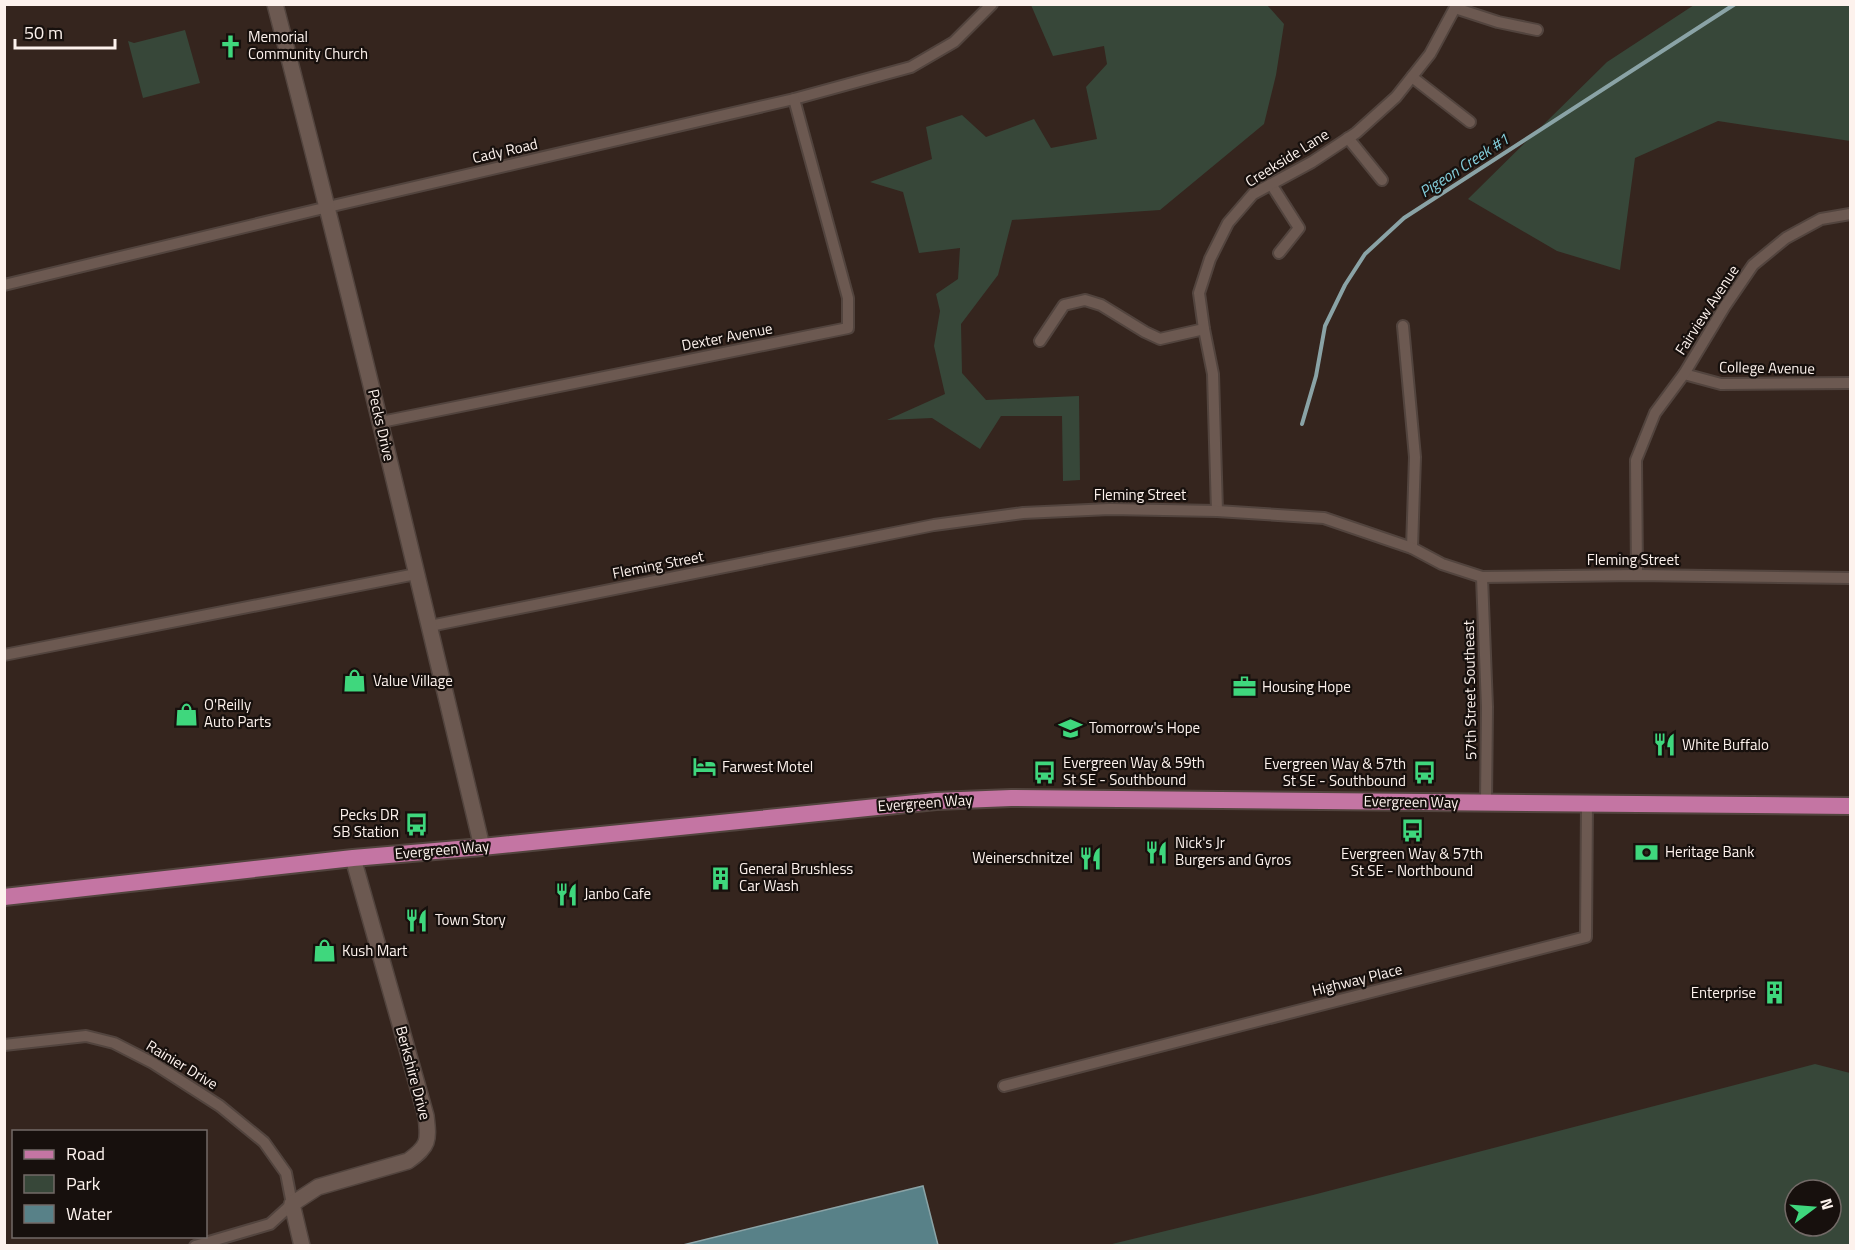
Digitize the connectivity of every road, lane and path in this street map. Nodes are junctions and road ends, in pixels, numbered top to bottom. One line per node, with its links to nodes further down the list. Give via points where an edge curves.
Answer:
1 (275, 4): 11 (street, Pecks Drive)
2 (992, 4): 6 (street, Cady Road, via 954,42 911,67)
3 (1456, 6): 4 (street, via 1497,22); 5 (street, Creekside Lane, via 1430,54)
4 (1537, 30)
5 (1412, 77): 7 (street); 8 (street, Creekside Lane, via 1396,97)
6 (794, 99): 11 (street, Cady Road); 20 (street, Dexter Avenue, via 848,298 848,328)
7 (1470, 123)
8 (1348, 138): 9 (street); 10 (street, Creekside Lane)
9 (1382, 180)
10 (1271, 184): 13 (street, via 1299,228); 16 (street, Creekside Lane, via 1253,194 1228,223 1210,259 1200,293)
11 (328, 207): 14 (street, Cady Road); 20 (street, Pecks Drive)
12 (1851, 214): 18 (street, Fairview Avenue, via 1821,219 1786,238 1753,266)
13 (1279, 254)
14 (4, 285)
15 (1403, 326): 22 (street, via 1415,457)
16 (1204, 329): 17 (street, via 1160,339 1085,300 1064,305); 21 (street, Creekside Lane, via 1213,374)
17 (1040, 341)
18 (1684, 374): 19 (street, College Avenue, via 1721,384); 24 (street, Fairview Avenue, via 1655,413 1636,460)
19 (1851, 383)
20 (381, 422): 23 (street, Pecks Drive)
21 (1217, 511): 22 (street, Fleming Street, via 1324,518); 27 (street, Fleming Street, via 1110,509 934,525)
22 (1412, 548): 25 (street, Fleming Street, via 1442,564)
23 (416, 574): 27 (street, Pecks Drive); 28 (street)
24 (1637, 574): 25 (street, Fleming Street); 26 (street, Fleming Street)
25 (1482, 577): 30 (street, 57th Street Southeast)
26 (1851, 578)
27 (430, 626): 32 (street, Pecks Drive)
28 (4, 655)
29 (1587, 802): 30 (main road, Evergreen Way); 31 (main road, Evergreen Way); 36 (street, Highway Place, via 1586,937)
30 (1486, 803): 32 (main road, Evergreen Way, via 1011,798 936,801)
31 (1851, 807)
32 (482, 847): 33 (main road, Evergreen Way)
33 (353, 858): 34 (main road, Evergreen Way); 37 (street, Berkshire Drive, via 429,1138 420,1153 408,1161 318,1187)
34 (4, 897)
35 (4, 1045): 37 (street, Rainier Drive, via 86,1036 114,1043 153,1063 220,1106 264,1142 286,1173)
36 (1004, 1086)
37 (292, 1203): 38 (street, Berkshire Drive, via 270,1224); 39 (street)
38 (195, 1245)
39 (302, 1245)

